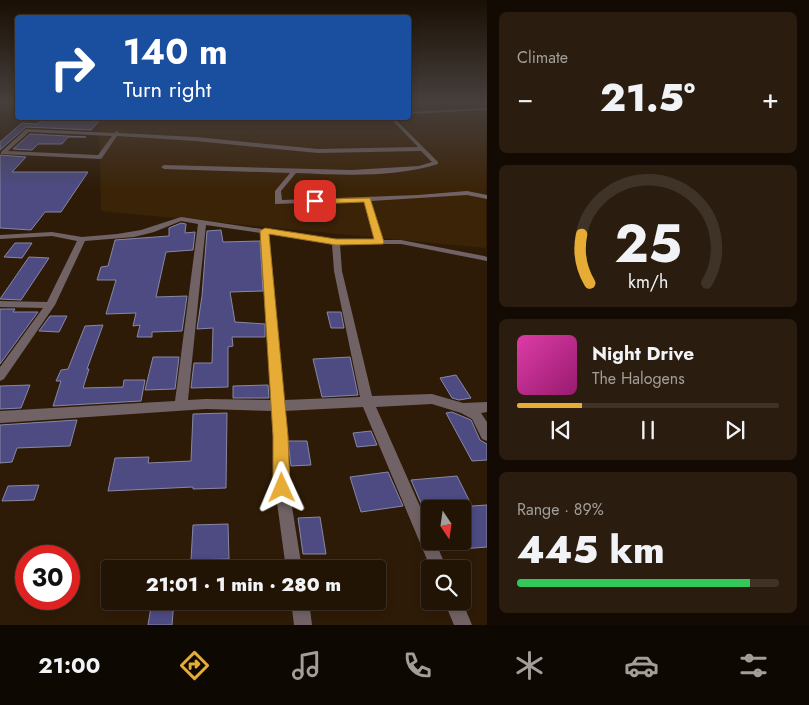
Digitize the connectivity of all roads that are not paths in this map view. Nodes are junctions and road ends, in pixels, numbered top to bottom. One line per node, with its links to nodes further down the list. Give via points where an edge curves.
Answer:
1 (27, 131): 4 (street, via 2,153 100,157)
2 (63, 131): 4 (street)
3 (405, 131): 5 (street)
4 (117, 133): 5 (street, via 318,151)
5 (423, 149): 7 (street, via 436,162 430,168 359,172)
6 (164, 167): 7 (street)
7 (296, 170): 9 (street, via 278,191 278,202)
8 (486, 196): 9 (street, via 467,193)
9 (367, 199): 15 (street)
10 (202, 222): 11 (street); 13 (street, via 180,219 168,221 152,230 115,238); 21 (street)
11 (265, 231): 14 (street); 22 (street)
12 (0, 237): 13 (street, via 52,234)
13 (82, 239): 18 (street)
14 (336, 242): 15 (street); 20 (street, via 338,271)
15 (380, 242): 16 (street, via 401,242)
16 (484, 259)
17 (0, 304): 18 (street)
18 (50, 305): 19 (street)
19 (0, 376)
20 (367, 401): 22 (street); 24 (street, via 432,399); 28 (street)
21 (181, 406): 22 (street); 25 (street)
22 (277, 406): 27 (street, via 282,488)
23 (486, 407): 24 (street)
24 (463, 408): 26 (street, via 476,415)
25 (0, 417)
26 (486, 435)
27 (293, 560)
28 (435, 560)
29 (301, 610): 31 (street)
30 (457, 610): 32 (street)
31 (303, 625)
32 (463, 625)

